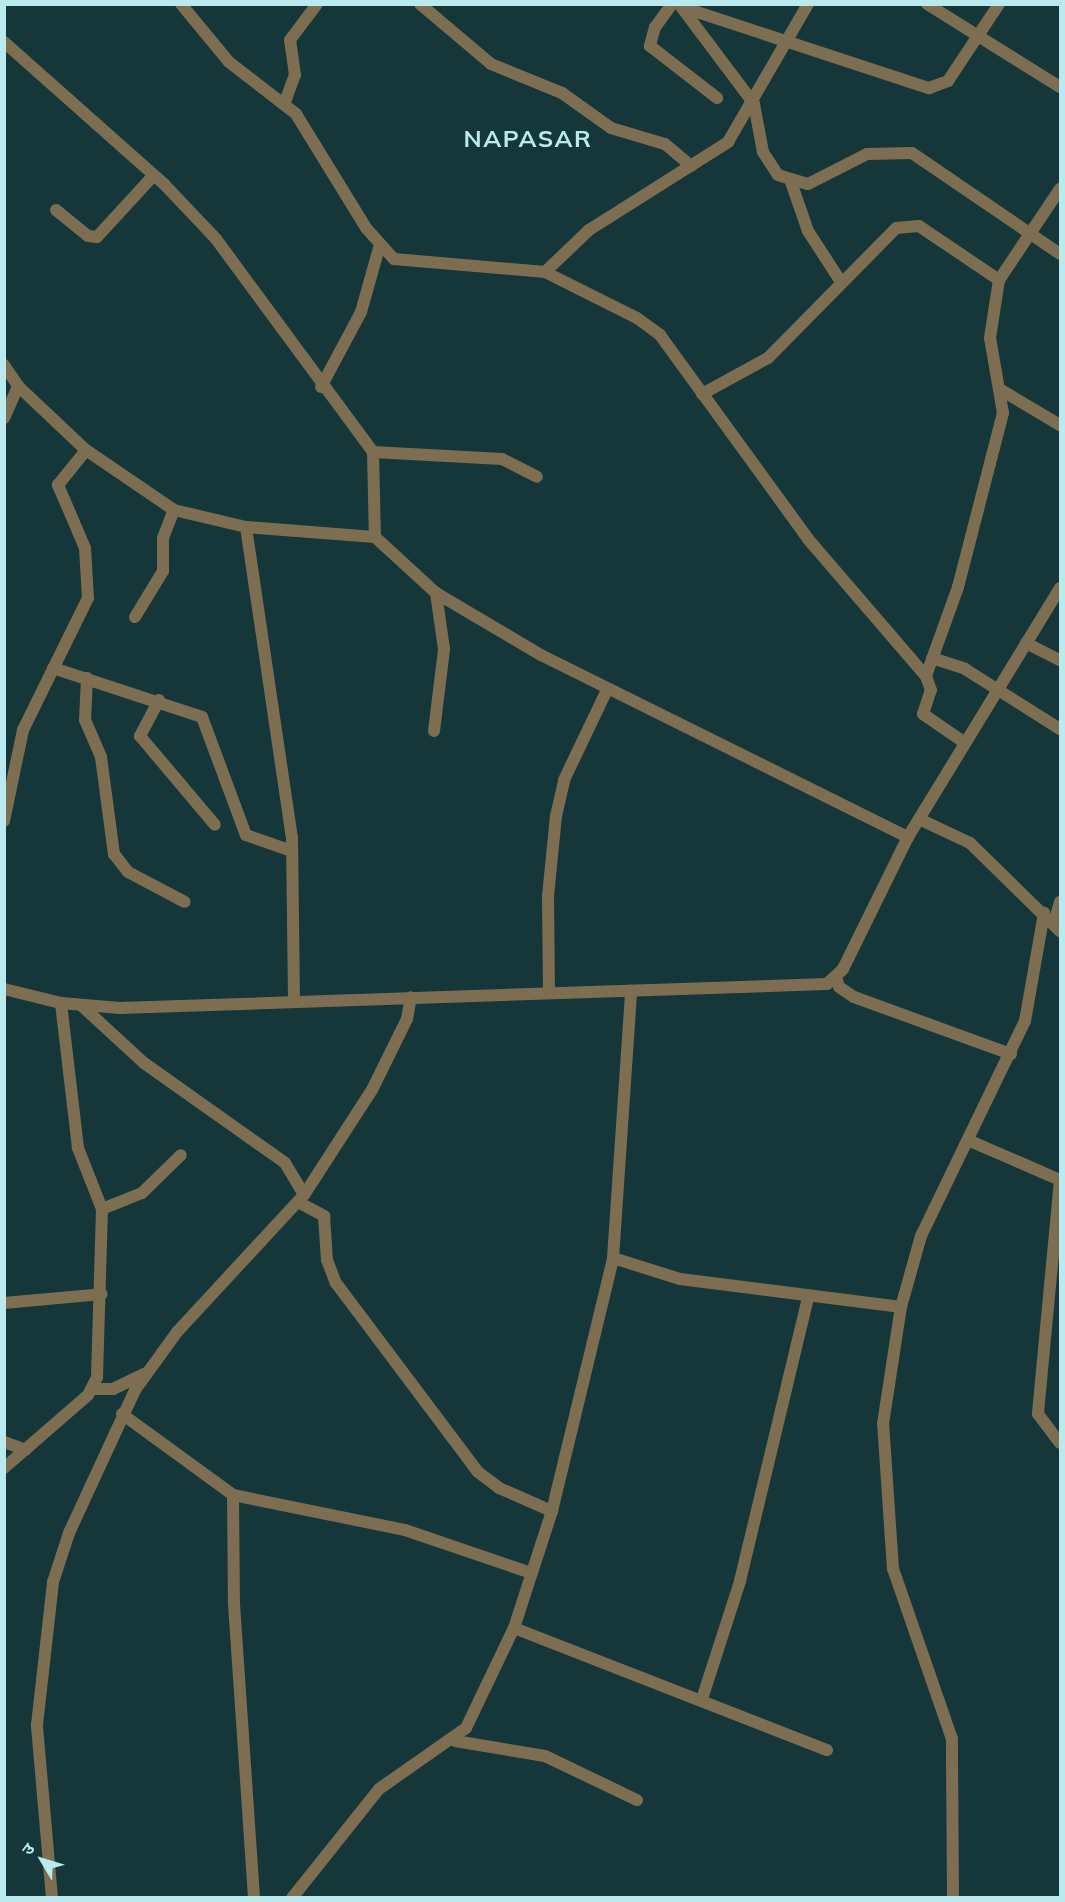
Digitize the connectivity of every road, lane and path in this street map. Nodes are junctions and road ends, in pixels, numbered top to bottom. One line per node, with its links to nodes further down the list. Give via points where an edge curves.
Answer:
1 (181, 4): 13 (street, via 229,62)
2 (317, 4): 13 (street, via 290,40 295,75)
3 (420, 4): 15 (street, via 491,64 562,93 611,129 665,144)
4 (808, 4): 10 (street)
5 (927, 4): 8 (street)
6 (999, 4): 8 (street)
7 (677, 5): 10 (street); 12 (street, via 655,27 650,46); 14 (street)
8 (978, 35): 10 (street, via 940,87); 11 (street)
9 (4, 42): 16 (street)
10 (788, 45): 14 (street)
11 (1060, 87)
12 (717, 98)
13 (285, 102): 21 (street)
14 (754, 104): 15 (street, via 728,142); 17 (street, via 763,152 778,175)
15 (691, 166): 23 (street, via 588,230)
16 (154, 175): 19 (street, via 97,237 88,236); 28 (street, via 216,239)
17 (791, 182): 20 (street, via 815,181 867,154 904,151); 25 (street, via 808,231)
18 (1060, 189): 20 (street)
19 (57, 210)
20 (1032, 234): 22 (street); 24 (street)
21 (380, 248): 23 (street, via 412,265); 28 (street, via 357,321)
22 (1060, 254)
23 (545, 272): 30 (street, via 637,318 666,342)
24 (999, 280): 25 (street, via 919,226 907,224 880,240); 29 (street, via 990,338)
25 (841, 282): 30 (street, via 768,358)
26 (4, 365): 27 (street)
27 (18, 386): 31 (street); 33 (street)
28 (321, 387): 34 (street)
29 (1001, 390): 32 (street); 43 (street, via 1003,413 958,587)
30 (702, 394): 46 (street, via 808,539)
31 (4, 418)
32 (1060, 425)
33 (86, 450): 36 (street); 45 (street, via 58,485 85,548 88,598)
34 (373, 452): 35 (street, via 493,458); 38 (street)
35 (537, 477)
36 (174, 510): 37 (street); 41 (street, via 163,538 164,571)
37 (246, 527): 38 (street); 58 (street)
38 (375, 537): 40 (street)
39 (1060, 588): 42 (street)
40 (436, 593): 48 (street); 52 (street, via 444,649)
41 (135, 617)
42 (1026, 643): 44 (street); 49 (street)
43 (932, 658): 46 (street); 49 (street, via 965,669)
44 (1060, 660)
45 (53, 668): 47 (street); 55 (street, via 23,730)
46 (926, 676): 53 (street, via 931,690 923,714)
47 (87, 678): 50 (street); 59 (street, via 85,720 101,757 114,854 128,872)
48 (607, 690): 57 (street); 66 (street, via 564,780 556,816 548,896)
49 (997, 690): 51 (street); 53 (street)
50 (159, 700): 56 (street, via 140,736); 58 (street, via 206,722 246,835)
51 (1060, 729)
52 (434, 731)
53 (964, 743): 54 (street)
54 (919, 819): 57 (street); 61 (street, via 970,843)
55 (4, 821)
56 (215, 825)
57 (908, 837): 63 (street)
58 (292, 851): 68 (street)
59 (185, 902)
60 (1060, 902): 62 (street)
61 (1044, 914): 62 (street); 71 (street, via 1030,1004)
62 (1057, 928)
63 (836, 977): 65 (street, via 816,987); 71 (street, via 839,987 854,997)
64 (5, 988): 69 (street)
65 (631, 991): 66 (street); 77 (street)
66 (549, 993): 67 (street)
67 (411, 997): 68 (street); 75 (street, via 408,1019 372,1090)
68 (294, 999): 70 (street)
69 (61, 1003): 70 (street); 76 (street, via 78,1148)
70 (82, 1006): 75 (street, via 144,1063 285,1163)
71 (1011, 1054): 72 (street)
72 (970, 1141): 74 (street); 81 (street, via 927,1222)
73 (181, 1155): 76 (street, via 142,1193)
74 (1060, 1180): 86 (street, via 1038,1414)
75 (301, 1198): 82 (street, via 177,1332); 90 (street, via 324,1216 327,1260 336,1283 478,1472 499,1488)
76 (102, 1209): 78 (street)
77 (613, 1258): 79 (street, via 680,1279); 90 (street)
78 (102, 1294): 80 (street); 83 (street)
79 (808, 1298): 81 (street); 93 (street, via 740,1581)
80 (4, 1303)
81 (902, 1307): 100 (street, via 883,1424 890,1547 908,1623 952,1739)
82 (148, 1373): 83 (street, via 113,1389); 84 (street)
83 (92, 1389): 87 (street)
84 (122, 1414): 89 (street); 97 (street, via 57,1565 40,1671 38,1756)
85 (4, 1442): 87 (street)
86 (1060, 1443)
87 (26, 1450): 88 (street)
88 (4, 1468)
89 (233, 1495): 91 (street, via 405,1530); 98 (street, via 234,1604)
90 (552, 1511): 91 (street)
91 (531, 1574): 92 (street)
92 (514, 1628): 93 (street); 94 (street, via 474,1715)
93 (702, 1699): 95 (street)
94 (455, 1741): 96 (street, via 544,1756); 99 (street, via 380,1789)
95 (827, 1750)
96 (637, 1800)
97 (52, 1898)
98 (254, 1898)
99 (292, 1898)
100 (953, 1898)

